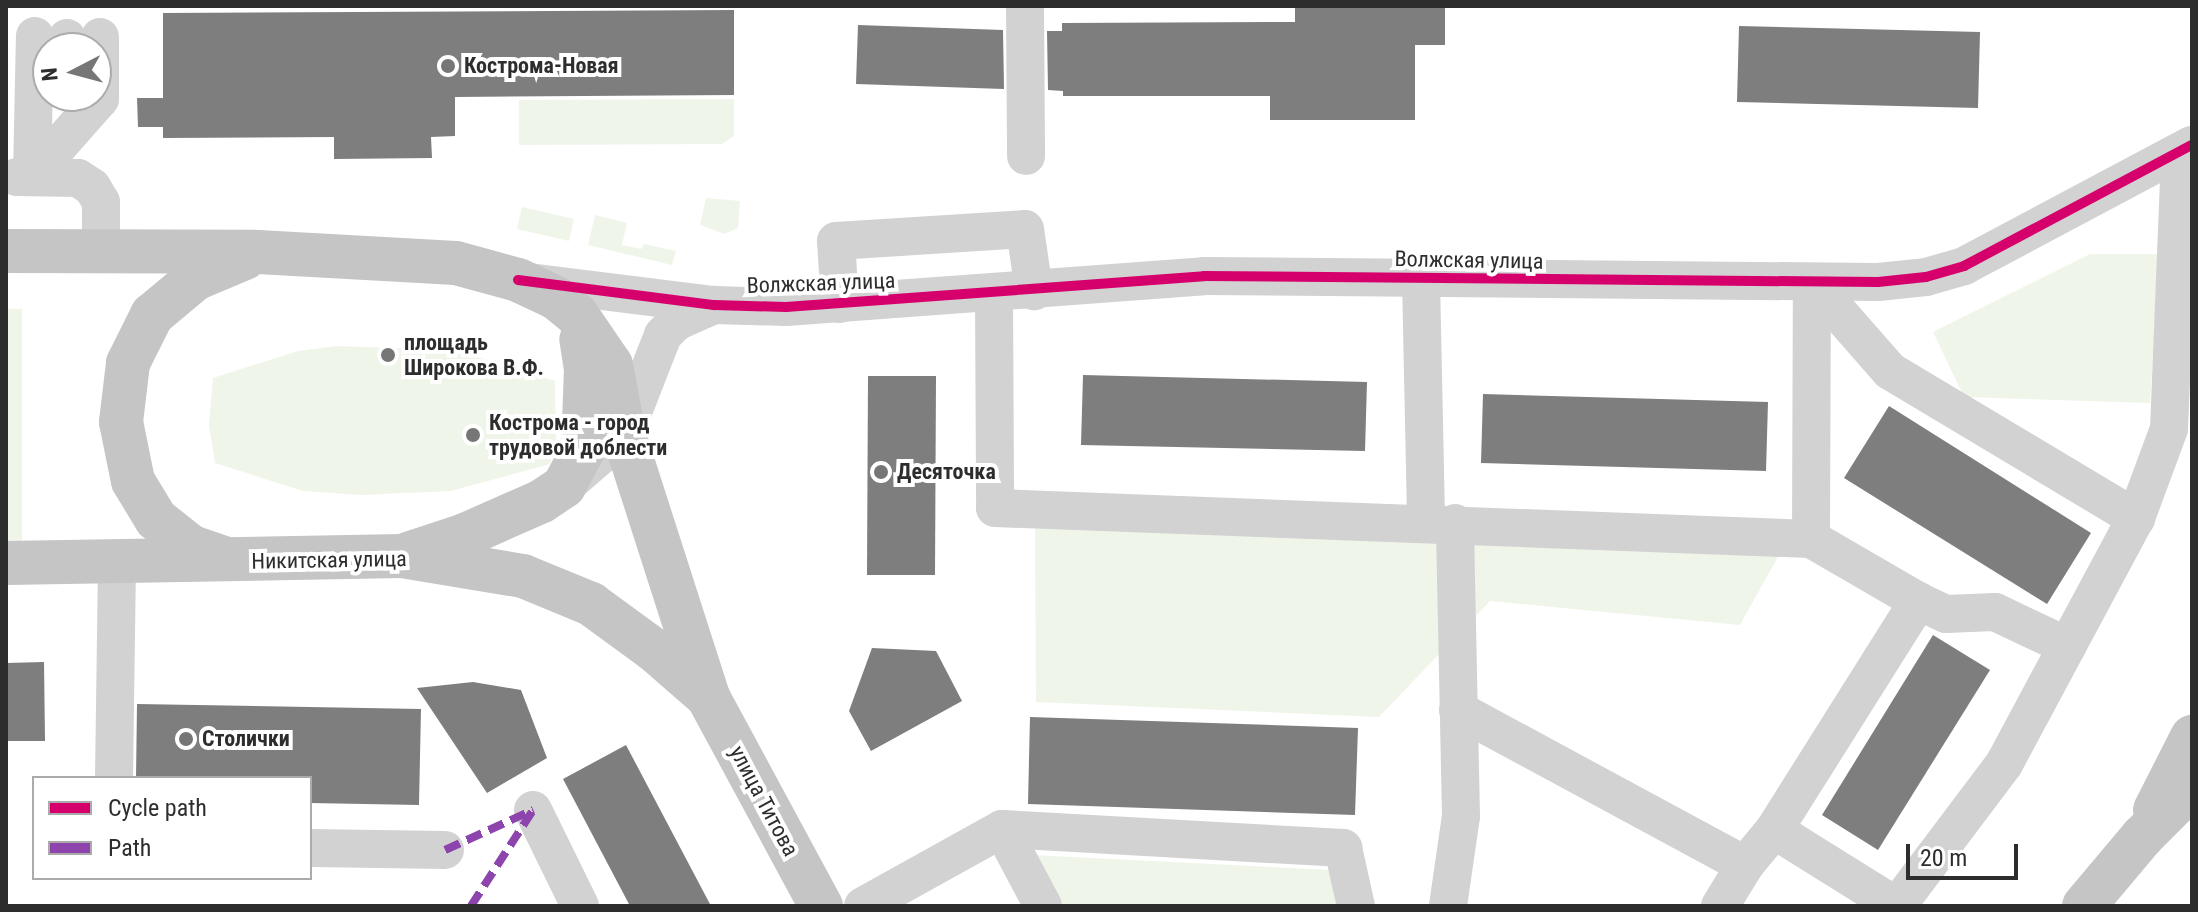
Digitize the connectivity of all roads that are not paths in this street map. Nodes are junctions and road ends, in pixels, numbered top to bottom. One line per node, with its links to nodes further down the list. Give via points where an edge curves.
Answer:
1 (1025, 6): 8 (street)
2 (6, 106): 9 (street)
3 (42, 112): 9 (street)
4 (58, 112): 9 (street)
5 (86, 112): 9 (street)
6 (6, 144): 9 (street)
7 (2186, 149): 15 (street, Волжская улица, via 1964,266 1926,277); 23 (street, via 2169,429)
8 (1026, 156)
9 (19, 177): 11 (street, via 78,178 92,187 101,202)
10 (6, 251): 11 (main road)
11 (101, 252): 12 (main road)
12 (258, 252): 14 (main road, via 456,263); 28 (main road, via 195,279 152,315 128,363 121,422 133,481 156,519 190,546)
13 (1421, 279): 15 (street, Волжская улица); 16 (street, Волжская улица, via 1204,276); 24 (street)
14 (518, 280): 19 (street, Волжская улица); 20 (main road)
15 (1812, 282): 23 (street, via 1890,371); 25 (street)
16 (1034, 291): 17 (street, Волжская улица); 18 (street, via 1025,229 836,241)
17 (994, 294): 18 (street, Волжская улица); 24 (street, via 981,507)
18 (840, 304): 19 (street, Волжская улица)
19 (714, 305): 21 (street, via 676,322 663,335)
20 (577, 315): 21 (main road, via 611,365); 22 (main road, via 586,411 583,450)
21 (624, 435): 22 (street); 32 (main road)
22 (564, 486): 26 (main road, via 465,535)
23 (2136, 518): 31 (street)
24 (1440, 522): 25 (street); 33 (street)
25 (1811, 539): 30 (street)
26 (402, 556): 28 (main road, Никитская улица); 32 (main road, Никитская улица, via 523,576 591,604)
27 (117, 561): 28 (main road, Никитская улица); 29 (main road, Никитская улица); 35 (street)
28 (233, 561)
29 (6, 563)
30 (1918, 601): 31 (street, via 1946,614 1995,612); 39 (street)
31 (2067, 646): 51 (street, via 2004,764)
32 (708, 697): 44 (main road, улица Титова)
33 (1458, 710): 43 (street); 49 (street, via 1461,816)
34 (2192, 737): 40 (main road)
35 (114, 776)
36 (2192, 787): 40 (main road)
37 (533, 810): 45 (street)
38 (1002, 829): 46 (street); 47 (street); 48 (street, via 1343,848)
39 (1774, 830): 43 (street); 51 (street)
40 (2142, 837): 52 (main road)
41 (312, 848): 42 (street)
42 (445, 850)
43 (1745, 865): 50 (street)
44 (813, 903)
45 (580, 906)
46 (863, 906)
47 (1043, 906)
48 (1356, 906)
49 (1448, 906)
50 (1720, 906)
51 (1896, 906)
52 (2084, 906)

